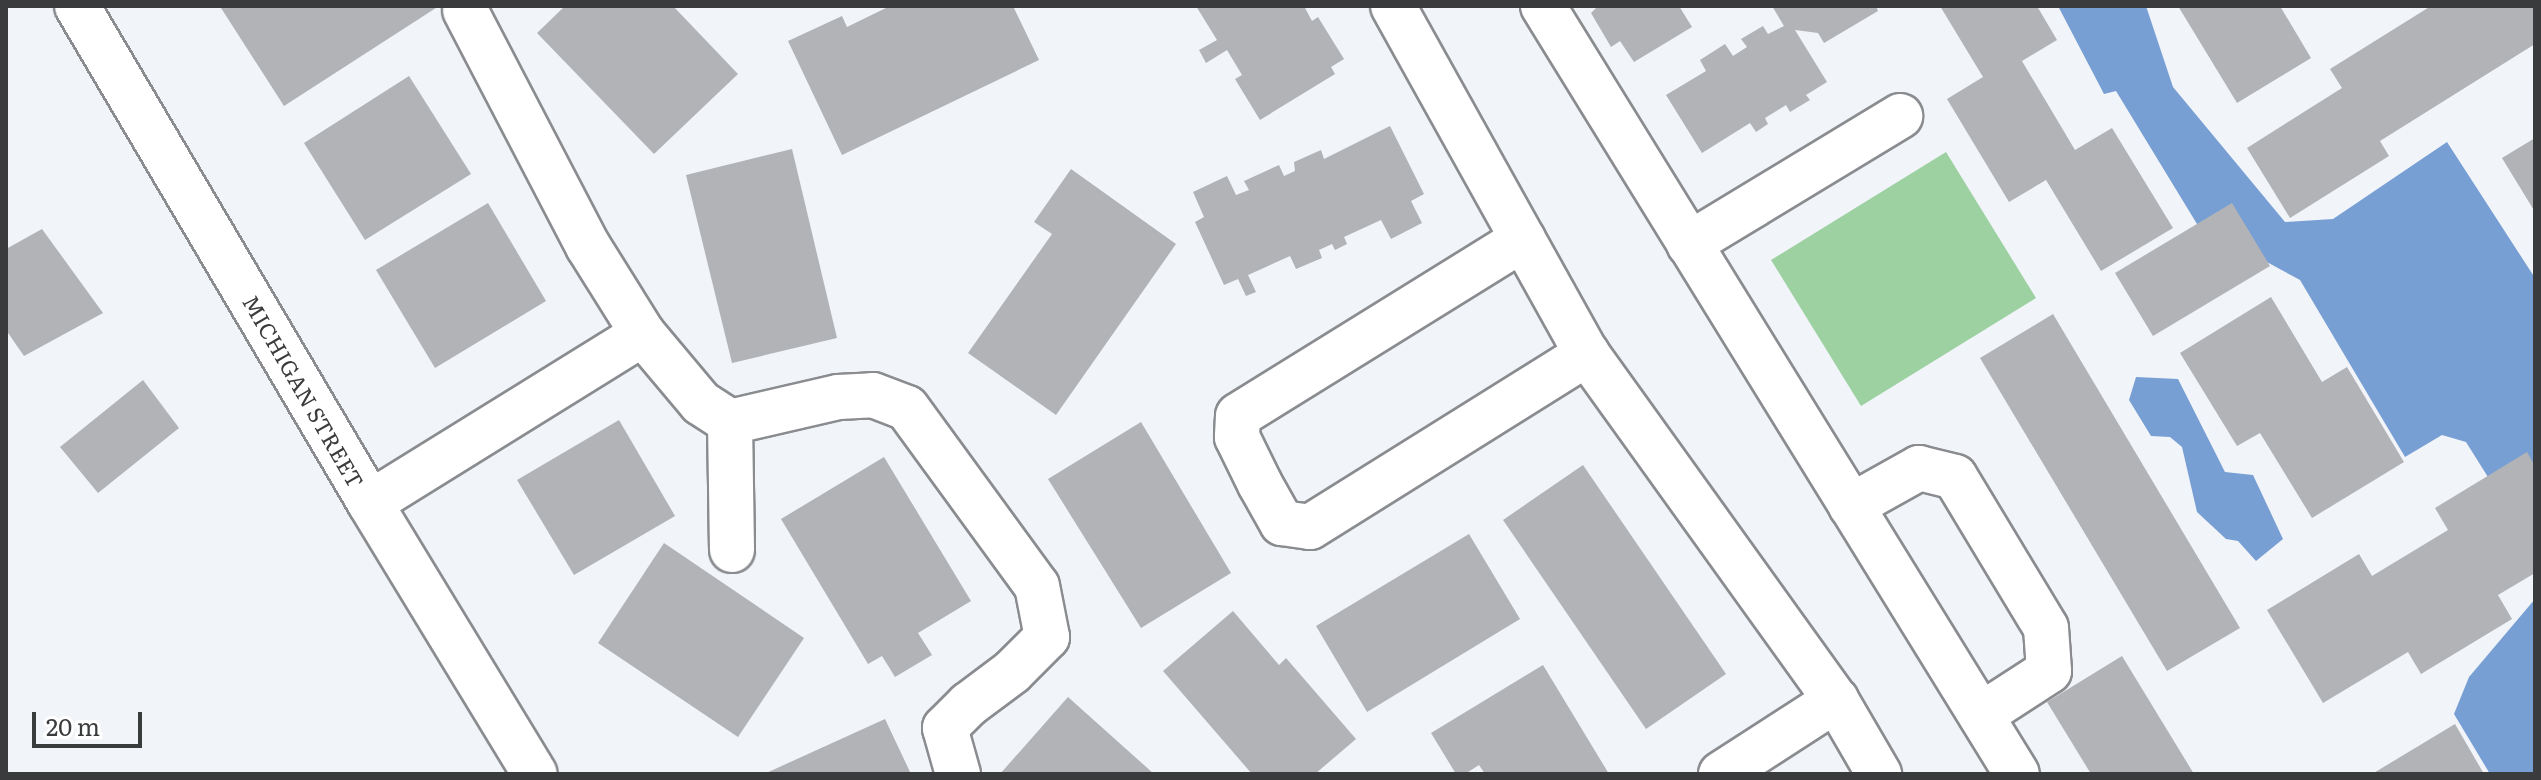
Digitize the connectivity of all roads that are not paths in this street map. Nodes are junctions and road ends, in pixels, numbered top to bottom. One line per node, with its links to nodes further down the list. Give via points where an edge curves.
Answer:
1 (77, 6): 11 (street, MICHIGAN STREET)
2 (1393, 6): 6 (street)
3 (1543, 6): 7 (street)
4 (465, 10): 8 (street, via 536,152)
5 (1900, 116): 7 (street)
6 (1523, 239): 9 (street); 9 (street, via 1238,416 1237,437 1260,484 1282,523 1310,527)
7 (1689, 244): 12 (street)
8 (643, 334): 10 (street, via 701,403); 11 (street)
9 (1587, 354): 14 (street)
10 (730, 422): 13 (street); 17 (street, via 838,397 873,395 907,408 1037,586 1047,637 945,728)
11 (370, 503): 16 (street, MICHIGAN STREET)
12 (1851, 506): 15 (street); 15 (street, via 1919,468 1955,477 2046,628 2049,671)
13 (732, 550)
14 (1836, 700): 18 (street); 19 (street)
15 (1981, 715): 20 (street)
16 (535, 774)
17 (958, 774)
18 (1721, 774)
19 (1879, 774)
20 (2017, 774)

